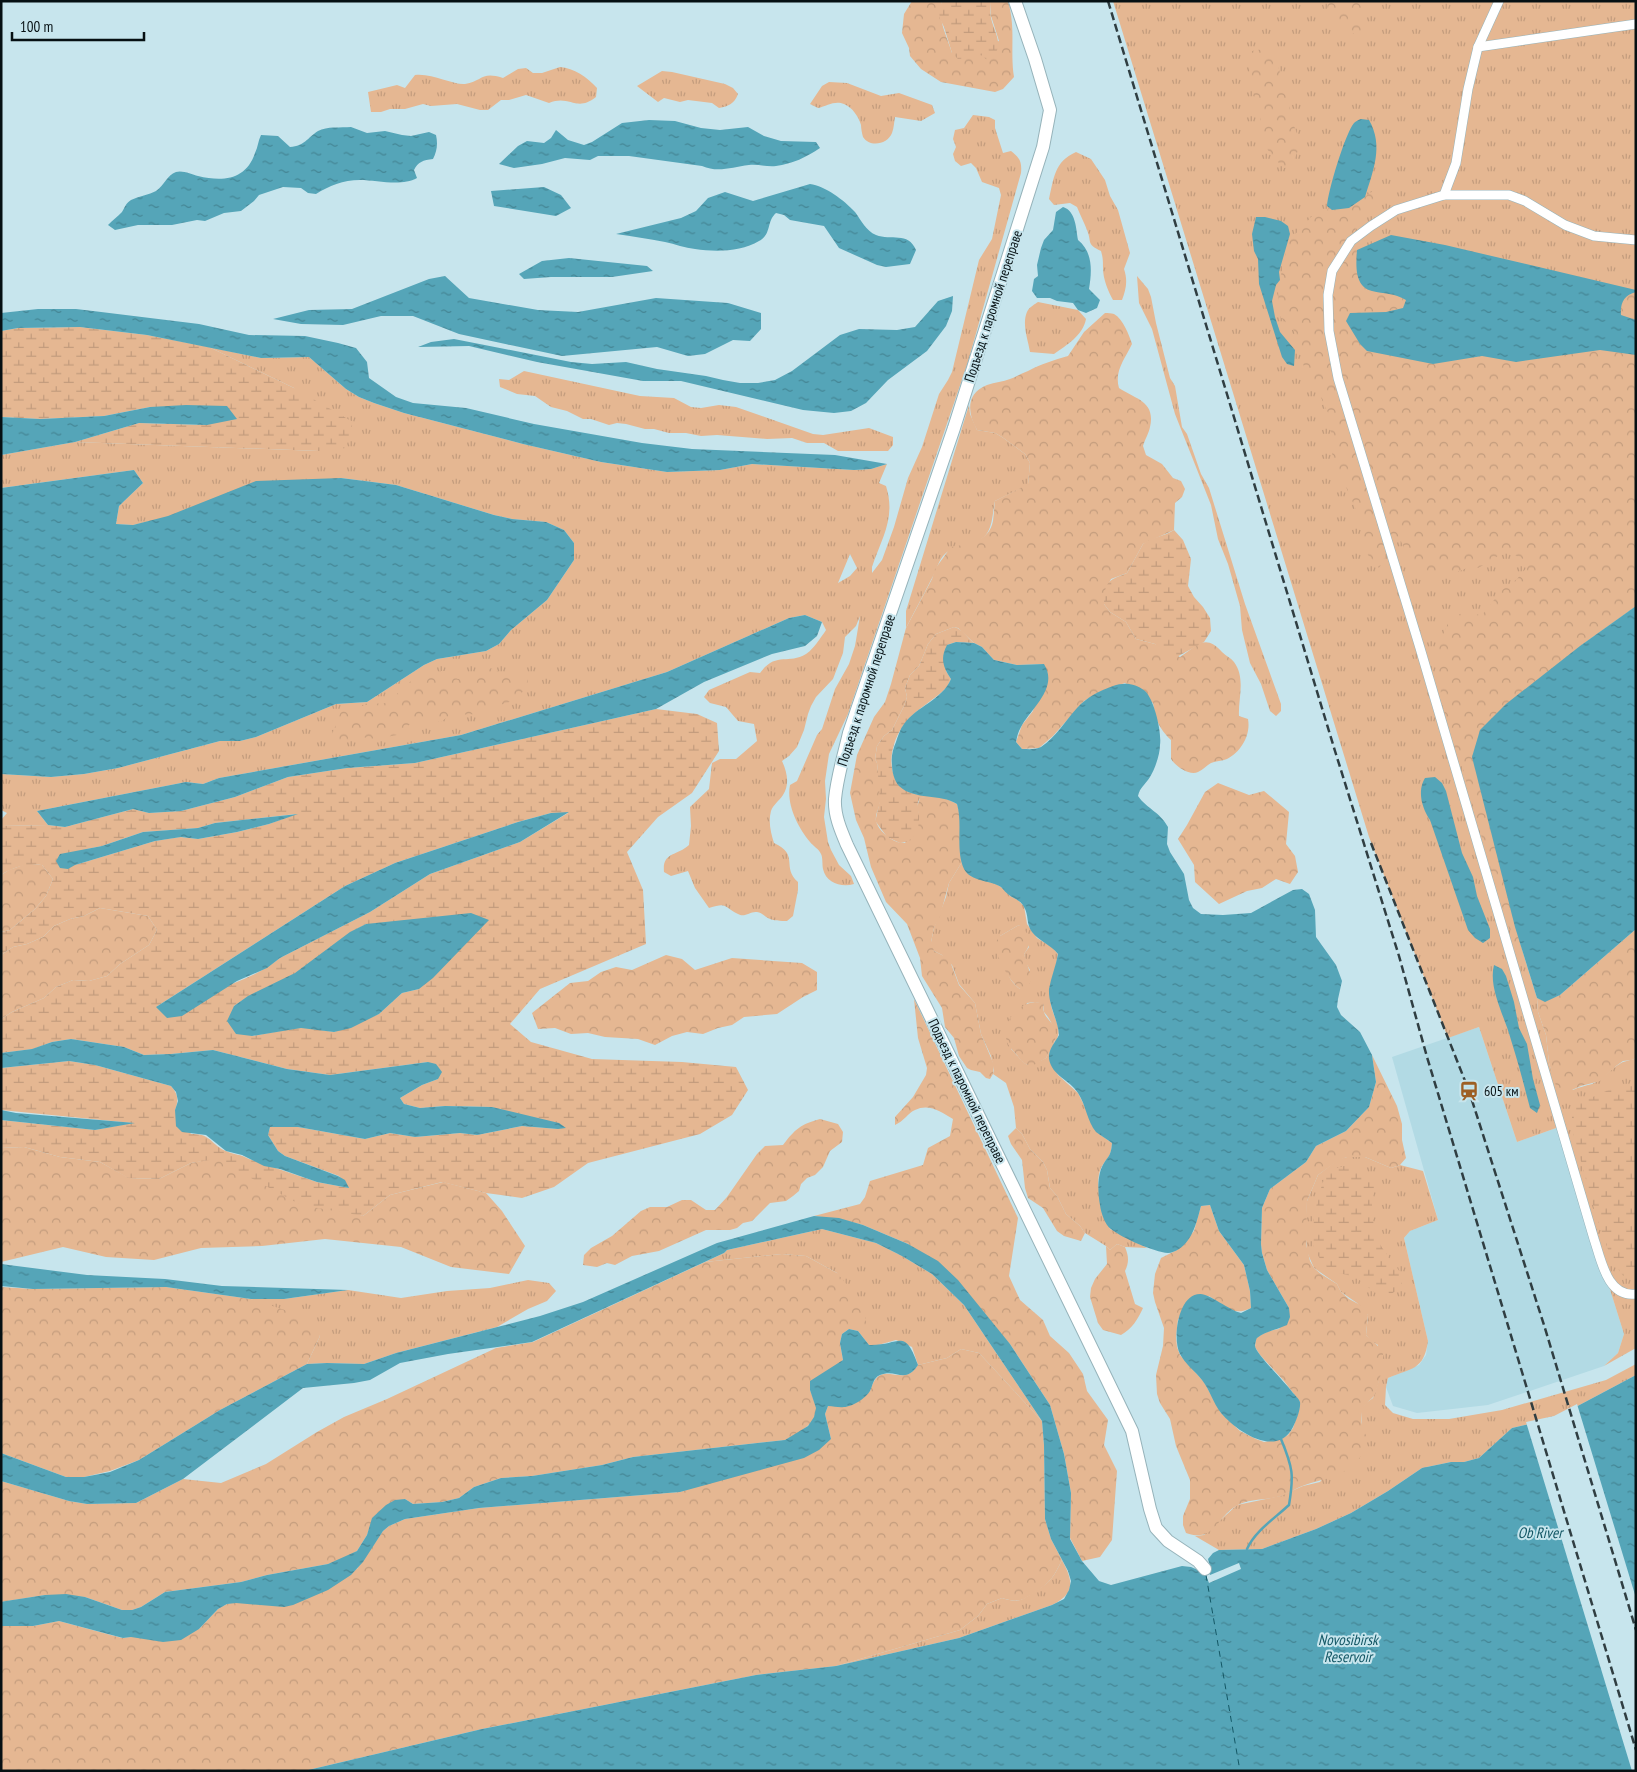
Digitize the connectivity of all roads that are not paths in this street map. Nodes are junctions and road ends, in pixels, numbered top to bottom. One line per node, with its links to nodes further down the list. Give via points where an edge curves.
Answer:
1 (1015, 1): 8 (street, Подъезд к паромной переправе, via 1050,110 1043,147 954,428 849,733 835,800 838,822 847,845 1132,1431 1156,1528)
2 (1499, 1): 4 (street)
3 (1636, 24): 4 (street)
4 (1478, 47): 5 (street, via 1456,163)
5 (1444, 196): 6 (street, via 1509,195 1565,225 1594,236); 7 (street, via 1396,210 1351,241 1332,271 1328,295 1329,331 1338,378 1594,1239 1610,1282 1619,1291)
6 (1636, 240)
7 (1636, 1294)
8 (1205, 1569)

